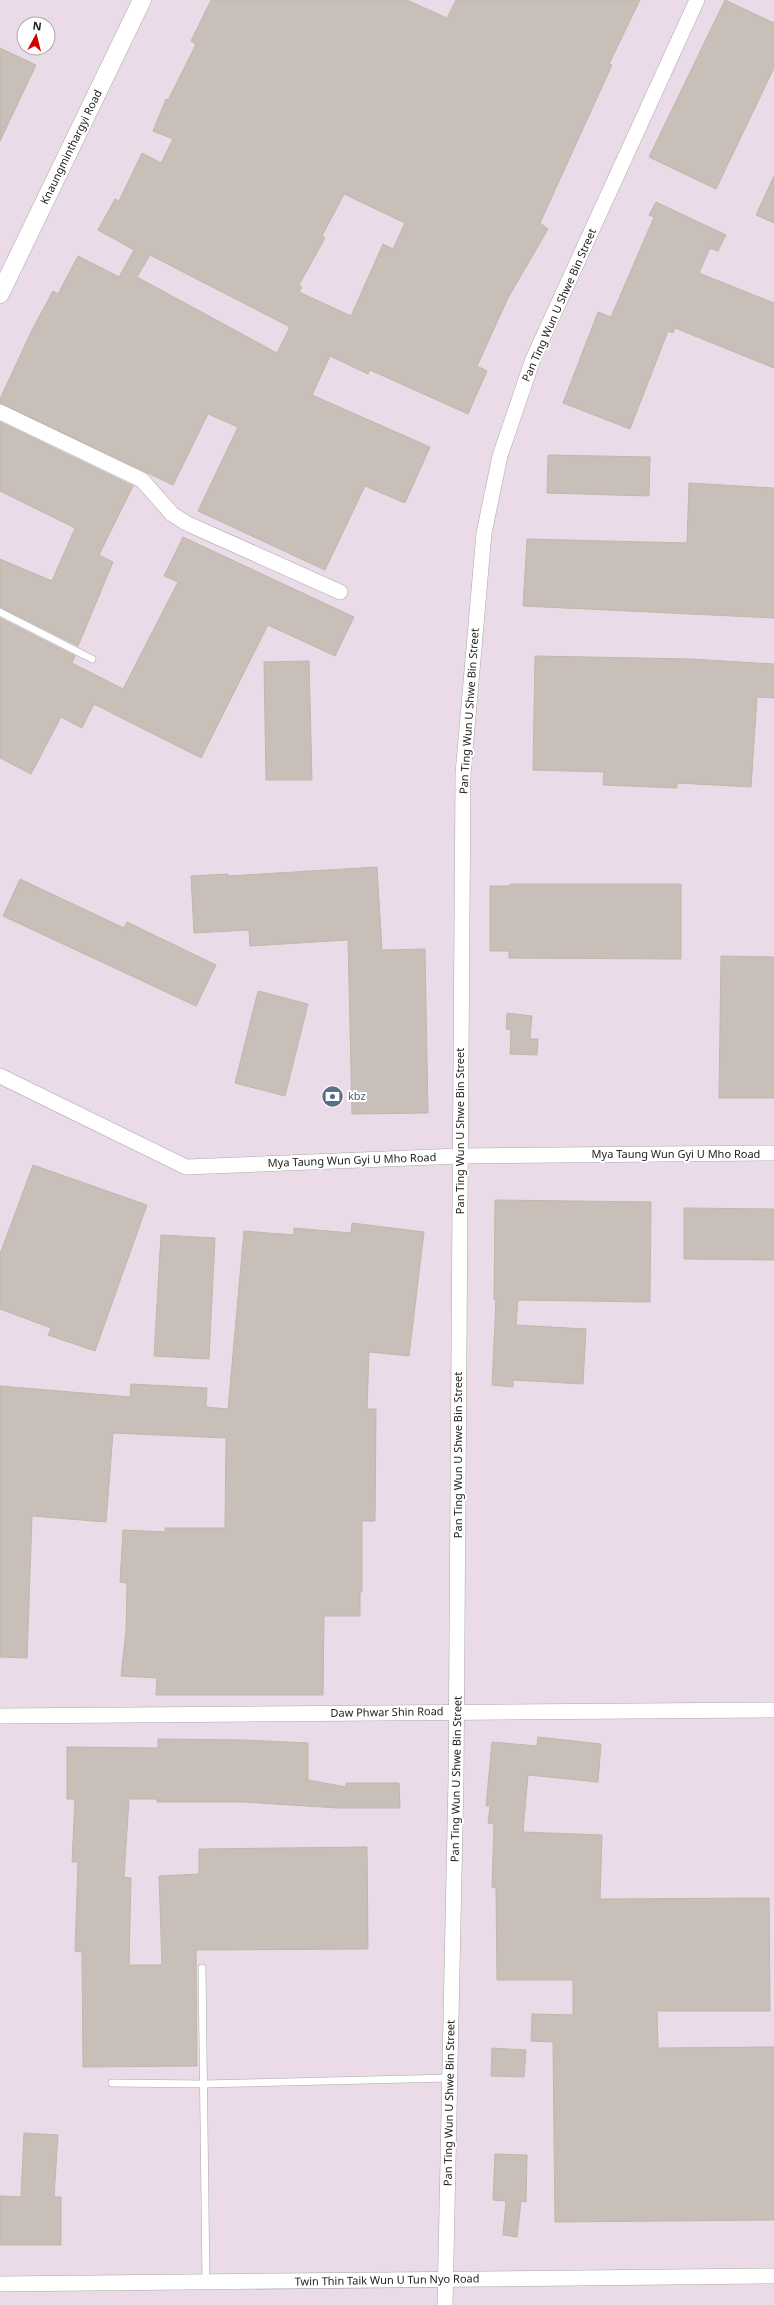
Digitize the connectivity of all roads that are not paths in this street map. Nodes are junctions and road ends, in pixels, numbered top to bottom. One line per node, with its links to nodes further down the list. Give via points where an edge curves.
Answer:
1 (142, 0): 3 (street, Knaungminthargyi Road)
2 (697, 0): 10 (street, Pan Ting Wun U Shwe Bin Street, via 533,359 500,456 484,533 463,774)
3 (0, 294)
4 (0, 412): 5 (street, via 142,480 172,514 186,523)
5 (340, 592)
6 (0, 612): 7 (lane)
7 (92, 660)
8 (0, 1076): 10 (street, Mya Taung Wun Gyi U Mho Road, via 186,1167)
9 (774, 1153): 10 (street, Mya Taung Wun Gyi U Mho Road)
10 (460, 1156): 12 (street, Pan Ting Wun U Shwe Bin Street)
11 (774, 1710): 12 (street, Daw Phwar Shin Road)
12 (457, 1711): 13 (street, Daw Phwar Shin Road); 15 (street, Pan Ting Wun U Shwe Bin Street)
13 (0, 1716)
14 (202, 1968): 17 (lane)
15 (450, 2078): 17 (lane); 19 (street, Pan Ting Wun U Shwe Bin Street)
16 (112, 2083): 17 (lane)
17 (204, 2084): 20 (lane)
18 (774, 2276): 19 (street, Twin Thin Taik Wun U Tun Nyo Road)
19 (445, 2280): 20 (street, Twin Thin Taik Wun U Tun Nyo Road); 22 (street, Pan Ting Wun U Shwe Bin Street)
20 (206, 2282): 21 (street, Twin Thin Taik Wun U Tun Nyo Road)
21 (0, 2284)
22 (445, 2305)

